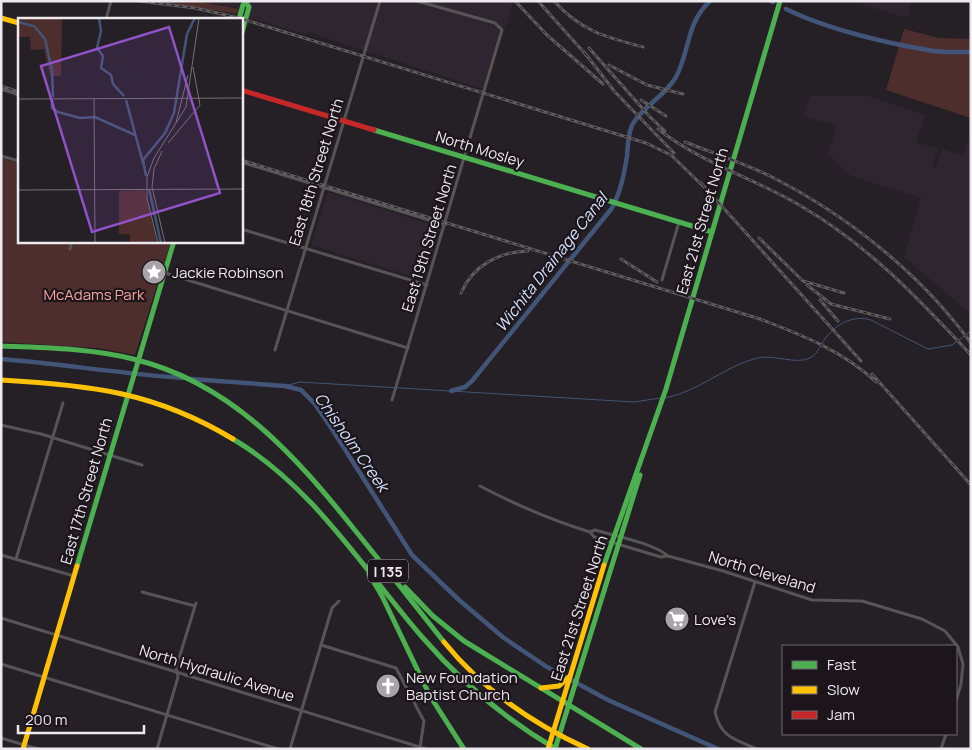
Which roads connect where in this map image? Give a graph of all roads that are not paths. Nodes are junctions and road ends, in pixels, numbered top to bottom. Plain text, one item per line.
1 (111, 1) edge
2 (380, 1) edge
3 (417, 1) edge
4 (780, 1) edge
5 (246, 2) edge
6 (1, 18) edge
7 (106, 18) edge
8 (239, 18) edge
9 (18, 23) edge
10 (242, 33) edge
11 (1, 89) edge
12 (242, 90) edge
13 (18, 95) edge
14 (344, 120) junction
15 (1, 156) edge
16 (465, 157) junction
17 (18, 161) edge
18 (242, 162) edge
19 (323, 188) junction
20 (679, 222) junction
21 (445, 225) junction
22 (242, 229) edge
23 (712, 232) junction
24 (72, 242) edge
25 (174, 242) edge
26 (305, 248) junction
27 (70, 249) dead end
28 (164, 273) junction
29 (662, 280) dead end
30 (426, 285) junction
31 (286, 310) junction
32 (1, 346) edge
33 (408, 348) junction
34 (275, 350) dead end
35 (1, 380) edge
36 (392, 400) dead end
37 (63, 404) dead end
38 (1, 425) edge
39 (53, 438) junction
40 (647, 448) junction
41 (110, 455) junction
42 (142, 465) dead end
43 (480, 486) dead end
44 (590, 532) junction
45 (614, 536) junction
46 (621, 538) junction
47 (612, 542) junction
48 (618, 544) junction
49 (350, 546) junction
50 (374, 553) junction
51 (1, 555) edge
52 (668, 556) junction
53 (16, 559) junction
54 (74, 576) junction
55 (755, 582) junction
56 (142, 592) dead end
57 (339, 601) dead end
58 (1, 618) edge
59 (56, 635) junction
60 (321, 645) junction
61 (956, 645) edge
62 (957, 646) edge
63 (1, 664) edge
64 (177, 672) junction
65 (570, 676) junction
66 (44, 677) junction
67 (540, 688) junction
68 (957, 698) edge
69 (562, 702) junction
70 (569, 706) junction
71 (301, 710) junction
72 (167, 715) junction
73 (946, 735) edge
74 (1, 738) edge
75 (24, 747) edge
76 (420, 748) edge
77 (38, 749) edge
78 (157, 749) edge
79 (278, 749) edge
80 (290, 749) edge
81 (426, 749) edge
82 (464, 749) edge
83 (548, 749) edge
84 (555, 749) edge
85 (588, 749) edge
86 (640, 749) edge
87 (757, 749) edge
88 (941, 749) edge

1 - 7 street
2 - 14 street, East 18th Street North
3 - 16 street, East 19th Street North
4 - 23 main road, East 21st Street North
5 - 8 main road
5 - 10 main road
6 - 9 main road
11 - 13 street
12 - 14 main road, North Mosley
14 - 16 main road, North Mosley
14 - 19 street, East 18th Street North
15 - 17 street
16 - 20 main road, North Mosley
16 - 21 street, East 19th Street North
18 - 19 street
19 - 21 street
19 - 26 street, East 18th Street North
20 - 23 main road, North Mosley
20 - 29 street
21 - 30 street, East 19th Street North
22 - 26 street
23 - 40 main road, East 21st Street North
24 - 27 street
25 - 28 main road, East 17th Street North
26 - 30 street
26 - 31 street, East 18th Street North
28 - 31 street
28 - 41 main road, East 17th Street North
30 - 33 street, East 19th Street North
31 - 33 street
31 - 34 street, East 18th Street North
32 - 50 main road, I 135
33 - 36 street, East 19th Street North
35 - 49 main road, I 135
37 - 39 street
38 - 39 street
39 - 41 street
39 - 53 street
40 - 45 main road, East 21st Street North
40 - 46 main road, East 21st Street North
41 - 42 street
41 - 54 main road, East 17th Street North
43 - 44 street, North Cleveland
44 - 45 street, North Cleveland
44 - 47 street, North Cleveland
45 - 46 street, North Cleveland
45 - 47 main road, East 21st Street North
46 - 48 main road, East 21st Street North
46 - 52 street, North Cleveland
47 - 48 street, North Cleveland
47 - 65 main road, East 21st Street North
48 - 52 street, North Cleveland
48 - 70 main road, East 21st Street North
49 - 82 main road
49 - 84 main road, I 135
50 - 67 main road
50 - 85 main road, I 135
51 - 53 street
52 - 55 street, North Cleveland
53 - 54 street
54 - 59 main road, East 17th Street North
55 - 61 street, North Cleveland
55 - 87 street
56 - 64 street
57 - 60 street
58 - 59 street, North Hydraulic Avenue
59 - 64 street, North Hydraulic Avenue
59 - 66 main road, East 17th Street North
60 - 71 street
60 - 76 street
62 - 68 street, North Cleveland
63 - 66 street
64 - 71 street, North Hydraulic Avenue
64 - 72 street
65 - 67 main road
65 - 69 main road, East 21st Street North
66 - 72 street
66 - 75 main road, East 17th Street North
67 - 69 main road
69 - 70 main road
69 - 83 main road, East 21st Street North
70 - 84 main road, East 21st Street North
70 - 86 main road
71 - 76 street, North Hydraulic Avenue
71 - 80 street
72 - 78 street
72 - 79 street
73 - 88 street
74 - 75 street
75 - 77 street
76 - 81 street, North Hydraulic Avenue

